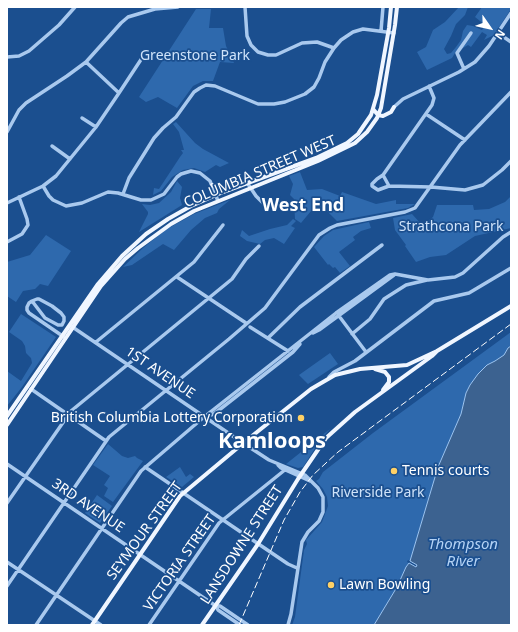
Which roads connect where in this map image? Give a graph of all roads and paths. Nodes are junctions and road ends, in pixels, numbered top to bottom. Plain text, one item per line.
1 (75, 7) edge
2 (178, 7) edge
3 (245, 7) edge
4 (383, 7) edge
5 (391, 7) edge
6 (397, 7) edge
7 (154, 8) edge
8 (511, 13) edge
9 (381, 31) junction
10 (388, 33) junction
11 (471, 33) dead end
12 (394, 34) junction
13 (498, 34) junction
14 (511, 42) edge
15 (334, 48) junction
16 (7, 57) edge
17 (142, 58) dead end
18 (86, 62) junction
19 (464, 69) junction
20 (428, 86) junction
21 (119, 92) junction
22 (511, 92) edge
23 (381, 105) junction
24 (394, 107) junction
25 (373, 109) junction
26 (426, 114) junction
27 (378, 115) junction
28 (82, 118) dead end
29 (9, 124) edge
30 (96, 127) junction
31 (7, 132) edge
32 (465, 140) junction
33 (52, 146) dead end
34 (70, 159) junction
35 (511, 161) edge
36 (383, 175) junction
37 (212, 185) junction
38 (43, 186) junction
39 (250, 186) junction
40 (389, 186) junction
41 (430, 187) junction
42 (223, 192) junction
43 (123, 194) junction
44 (216, 195) junction
45 (20, 197) junction
46 (218, 201) junction
47 (7, 203) edge
48 (268, 208) dead end
49 (223, 225) dead end
50 (511, 232) edge
51 (7, 242) edge
52 (382, 245) dead end
53 (259, 246) dead end
54 (511, 268) edge
55 (395, 274) junction
56 (177, 276) junction
57 (428, 280) junction
58 (208, 298) junction
59 (32, 301) junction
60 (511, 306) edge
61 (339, 316) junction
62 (246, 323) junction
63 (72, 326) junction
64 (250, 326) dead end
65 (310, 334) junction
66 (352, 334) junction
67 (64, 337) junction
68 (268, 338) junction
69 (302, 341) junction
70 (96, 342) junction
71 (288, 351) junction
72 (437, 351) junction
73 (366, 352) junction
74 (128, 364) junction
75 (366, 368) junction
76 (326, 379) junction
77 (31, 389) junction
78 (166, 390) junction
79 (372, 400) junction
80 (68, 415) junction
81 (7, 416) edge
82 (204, 416) junction
83 (7, 425) edge
84 (106, 441) junction
85 (243, 443) junction
86 (7, 464) edge
87 (277, 464) junction
88 (145, 467) junction
89 (285, 470) junction
90 (296, 471) junction
91 (301, 475) junction
92 (25, 476) junction
93 (183, 493) junction
94 (7, 503) edge
95 (64, 503) junction
96 (222, 520) junction
97 (102, 529) junction
98 (258, 544) junction
99 (140, 555) junction
100 (7, 562) edge
101 (297, 568) junction
102 (18, 569) junction
103 (179, 581) junction
104 (7, 586) edge
105 (56, 595) junction
106 (216, 606) junction
107 (94, 623) edge
108 (36, 625) edge
109 (101, 625) edge
110 (150, 625) edge
111 (202, 625) edge
112 (240, 625) edge
113 (248, 625) edge
114 (287, 625) edge

1 - 16 street
2 - 7 street
3 - 15 street
4 - 9 street
5 - 10 main road, COLUMBIA STREET WEST
6 - 12 main road, COLUMBIA STREET WEST
7 - 18 street
8 - 13 street
9 - 10 street
9 - 15 street
10 - 12 street
10 - 25 main road, COLUMBIA STREET WEST
11 - 19 street
12 - 23 main road, COLUMBIA STREET WEST
13 - 14 street
13 - 19 street
15 - 43 street
17 - 21 street
18 - 21 street
18 - 29 street
19 - 20 street
20 - 24 street
20 - 26 street
21 - 30 street
22 - 32 street
23 - 24 main road
23 - 27 main road, COLUMBIA STREET WEST
24 - 27 main road
25 - 27 main road
25 - 39 main road, COLUMBIA STREET WEST
26 - 32 street
26 - 36 street
27 - 39 main road, COLUMBIA STREET WEST
28 - 30 street
29 - 31 street
30 - 34 street
32 - 41 street
33 - 34 street
34 - 38 street
35 - 41 street
36 - 40 street
36 - 40 street
37 - 42 main road
37 - 43 street
37 - 44 street
38 - 43 street
38 - 45 street
39 - 42 main road, COLUMBIA STREET WEST
39 - 46 main road, COLUMBIA STREET WEST
39 - 48 street
40 - 41 street
41 - 62 street
42 - 44 main road, COLUMBIA STREET WEST
44 - 46 street
44 - 63 main road, COLUMBIA STREET WEST
45 - 47 street
45 - 51 street
46 - 63 main road, COLUMBIA STREET WEST
49 - 56 street
50 - 57 street
52 - 68 street
53 - 58 street
54 - 73 street
55 - 57 street
55 - 61 street
55 - 65 street
56 - 58 street
56 - 70 street
57 - 66 street
58 - 62 street
58 - 74 street
59 - 59 street
59 - 67 street
60 - 72 main road
61 - 65 street
61 - 66 street
62 - 78 street
63 - 67 main road
63 - 70 street, 1ST AVENUE
64 - 68 street
65 - 69 street
66 - 73 street
67 - 77 main road
67 - 81 main road
68 - 71 street
69 - 71 street
69 - 82 street
70 - 74 street, 1ST AVENUE
71 - 82 street
72 - 75 main road
72 - 79 main road
73 - 76 street
74 - 78 street, 1ST AVENUE
74 - 80 street
75 - 76 main road, SEYMOUR STREET
75 - 79 main road
76 - 85 main road, SEYMOUR STREET
77 - 80 street
77 - 83 main road
78 - 82 street, 1ST AVENUE
78 - 84 street
79 - 91 main road, LANSDOWNE STREET
80 - 84 street
80 - 92 street
82 - 85 street, 1ST AVENUE
82 - 88 street
84 - 95 street
85 - 87 street, 1ST AVENUE
85 - 93 main road, SEYMOUR STREET
86 - 92 street, 3RD AVENUE
87 - 89 street, 1ST AVENUE
87 - 90 street, 1ST AVENUE
88 - 93 street
88 - 97 street
89 - 90 street
89 - 91 street, 1ST AVENUE
89 - 96 street, VICTORIA STREET
90 - 91 street, 1ST AVENUE
91 - 98 main road, LANSDOWNE STREET
91 - 101 street
92 - 94 street
92 - 95 street, 3RD AVENUE
93 - 96 street
93 - 99 main road, SEYMOUR STREET
95 - 97 street, 3RD AVENUE
95 - 102 street
96 - 98 street
96 - 103 street, VICTORIA STREET
97 - 99 street, 3RD AVENUE
97 - 105 street
98 - 101 street
98 - 106 main road, LANSDOWNE STREET
99 - 103 street, 3RD AVENUE
99 - 107 main road, SEYMOUR STREET
100 - 102 street
101 - 114 street
102 - 104 street
102 - 105 street
103 - 106 street, 3RD AVENUE
103 - 110 street, VICTORIA STREET
105 - 107 street
105 - 108 street
106 - 111 main road, LANSDOWNE STREET
106 - 112 street, 3RD AVENUE
106 - 113 street, 3RD AVENUE
107 - 109 street

